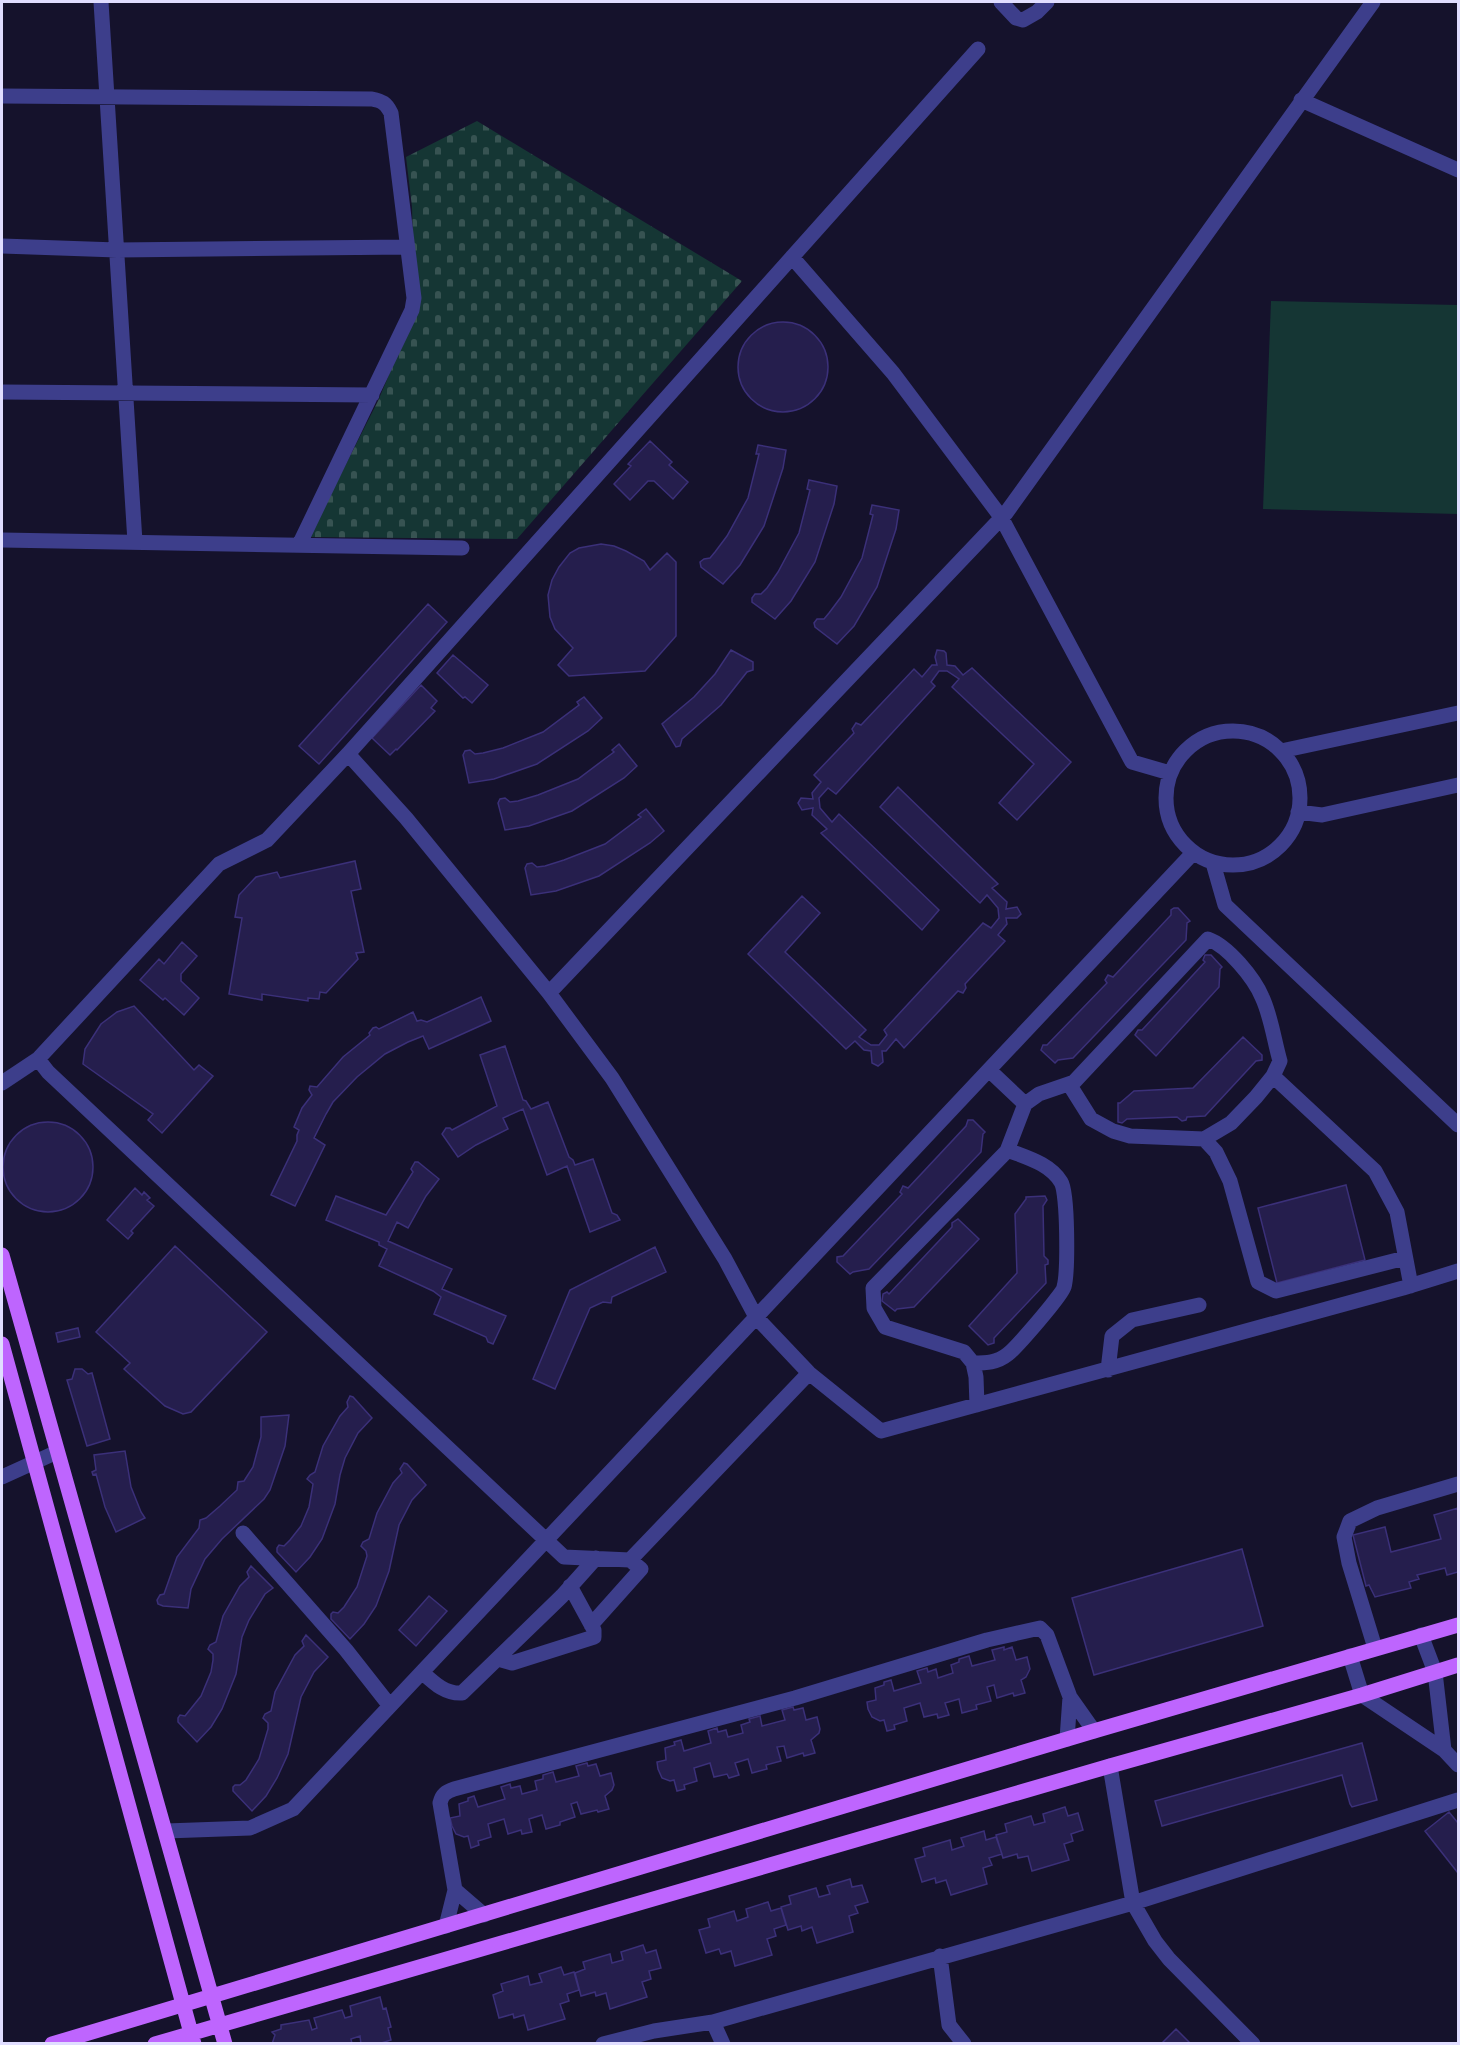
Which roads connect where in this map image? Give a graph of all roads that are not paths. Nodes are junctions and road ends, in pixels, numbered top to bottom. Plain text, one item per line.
1 (101, 2) edge
2 (1001, 2) edge
3 (1047, 2) edge
4 (1373, 2) edge
5 (978, 49) dead end
6 (2, 96) edge
7 (107, 96) junction
8 (1301, 100) junction
9 (1458, 170) edge
10 (2, 246) edge
11 (407, 247) junction
12 (117, 250) junction
13 (792, 257) junction
14 (2, 392) edge
15 (126, 393) junction
16 (372, 395) junction
17 (1001, 517) junction
18 (2, 540) edge
19 (135, 542) junction
20 (299, 545) junction
21 (462, 548) dead end
22 (1458, 713) edge
23 (1281, 751) junction
24 (348, 754) junction
25 (1170, 773) junction
26 (1458, 785) edge
27 (1298, 812) junction
28 (1193, 853) junction
29 (1213, 862) junction
30 (549, 993) junction
31 (38, 1059) junction
32 (989, 1070) junction
33 (1273, 1076) junction
34 (2, 1083) edge
35 (1069, 1084) junction
36 (1025, 1104) junction
37 (1458, 1125) edge
38 (1204, 1139) junction
39 (1007, 1151) junction
40 (2, 1255) edge
41 (1405, 1258) junction
42 (1458, 1271) edge
43 (1411, 1286) junction
44 (1200, 1305) dead end
45 (756, 1317) junction
46 (2, 1344) edge
47 (973, 1363) junction
48 (1108, 1370) junction
49 (809, 1373) junction
50 (977, 1405) junction
51 (57, 1452) junction
52 (33, 1461) junction
53 (2, 1477) edge
54 (1458, 1484) edge
55 (243, 1533) dead end
56 (547, 1539) junction
57 (596, 1558) junction
58 (630, 1560) junction
59 (570, 1586) junction
60 (591, 1625) junction
61 (1458, 1625) edge
62 (1421, 1635) junction
63 (1376, 1648) junction
64 (1350, 1656) junction
65 (498, 1659) junction
66 (1458, 1665) edge
67 (422, 1672) junction
68 (1435, 1672) junction
69 (1362, 1695) junction
70 (1071, 1697) junction
71 (390, 1706) junction
72 (1094, 1731) junction
73 (1067, 1739) junction
74 (1444, 1750) junction
75 (1458, 1765) edge
76 (1110, 1766) junction
77 (1458, 1800) edge
78 (166, 1831) junction
79 (455, 1890) junction
80 (1133, 1903) junction
81 (484, 1915) junction
82 (446, 1926) junction
83 (940, 1956) junction
84 (212, 1996) junction
85 (184, 2005) junction
86 (713, 2022) junction
87 (219, 2025) junction
88 (193, 2038) edge
89 (52, 2043) edge
90 (155, 2043) edge
91 (225, 2043) edge
92 (603, 2043) edge
93 (723, 2043) edge
94 (964, 2043) edge
95 (1253, 2043) edge

1 - 7 street
2 - 3 street
4 - 8 street
5 - 13 street
6 - 7 street
7 - 11 street
7 - 12 street
8 - 9 street
8 - 17 street
10 - 12 street
11 - 12 street
11 - 16 street
12 - 15 street
13 - 17 street
13 - 24 street
14 - 15 street
15 - 16 street
15 - 19 street
16 - 20 street
17 - 25 street
17 - 30 street
18 - 19 street
19 - 20 street
20 - 21 street
22 - 23 street
23 - 25 street
23 - 27 street
24 - 30 street
24 - 31 street
25 - 28 street
26 - 27 street
27 - 29 street
28 - 29 street
28 - 32 street
29 - 37 street
30 - 45 street
31 - 34 street
31 - 56 street
32 - 36 street
32 - 45 street
33 - 35 street
33 - 38 street
33 - 41 street
35 - 36 street
35 - 38 street
36 - 39 street
38 - 41 street
39 - 47 street
39 - 47 street
40 - 51 main road
41 - 43 street
42 - 43 street
43 - 48 street
44 - 48 street
45 - 49 street
45 - 56 street
46 - 52 main road
47 - 50 street
48 - 50 street
49 - 50 street
49 - 58 street
51 - 52 street
51 - 78 main road
52 - 53 street
52 - 85 main road
54 - 63 street
55 - 71 street
56 - 57 street
56 - 67 street
57 - 58 street
57 - 59 street
58 - 60 street
59 - 60 street
59 - 65 street
60 - 65 street
61 - 62 main road
62 - 63 main road
62 - 68 street
63 - 64 main road
64 - 69 street
64 - 72 main road
65 - 67 street
66 - 68 main road
67 - 71 street
68 - 69 main road
68 - 74 street
69 - 74 street
69 - 76 main road
70 - 72 street
70 - 73 street
70 - 79 street
71 - 78 street
72 - 73 main road
73 - 81 main road
74 - 75 street
76 - 80 street
76 - 87 main road
77 - 80 street
78 - 84 main road
79 - 81 street
79 - 82 street
80 - 83 street
80 - 95 street
81 - 82 main road
82 - 84 main road
83 - 86 street
83 - 94 street
84 - 85 main road
84 - 87 main road
85 - 88 main road
85 - 89 main road
86 - 92 street
86 - 93 street
87 - 88 main road
87 - 91 main road
88 - 90 main road

